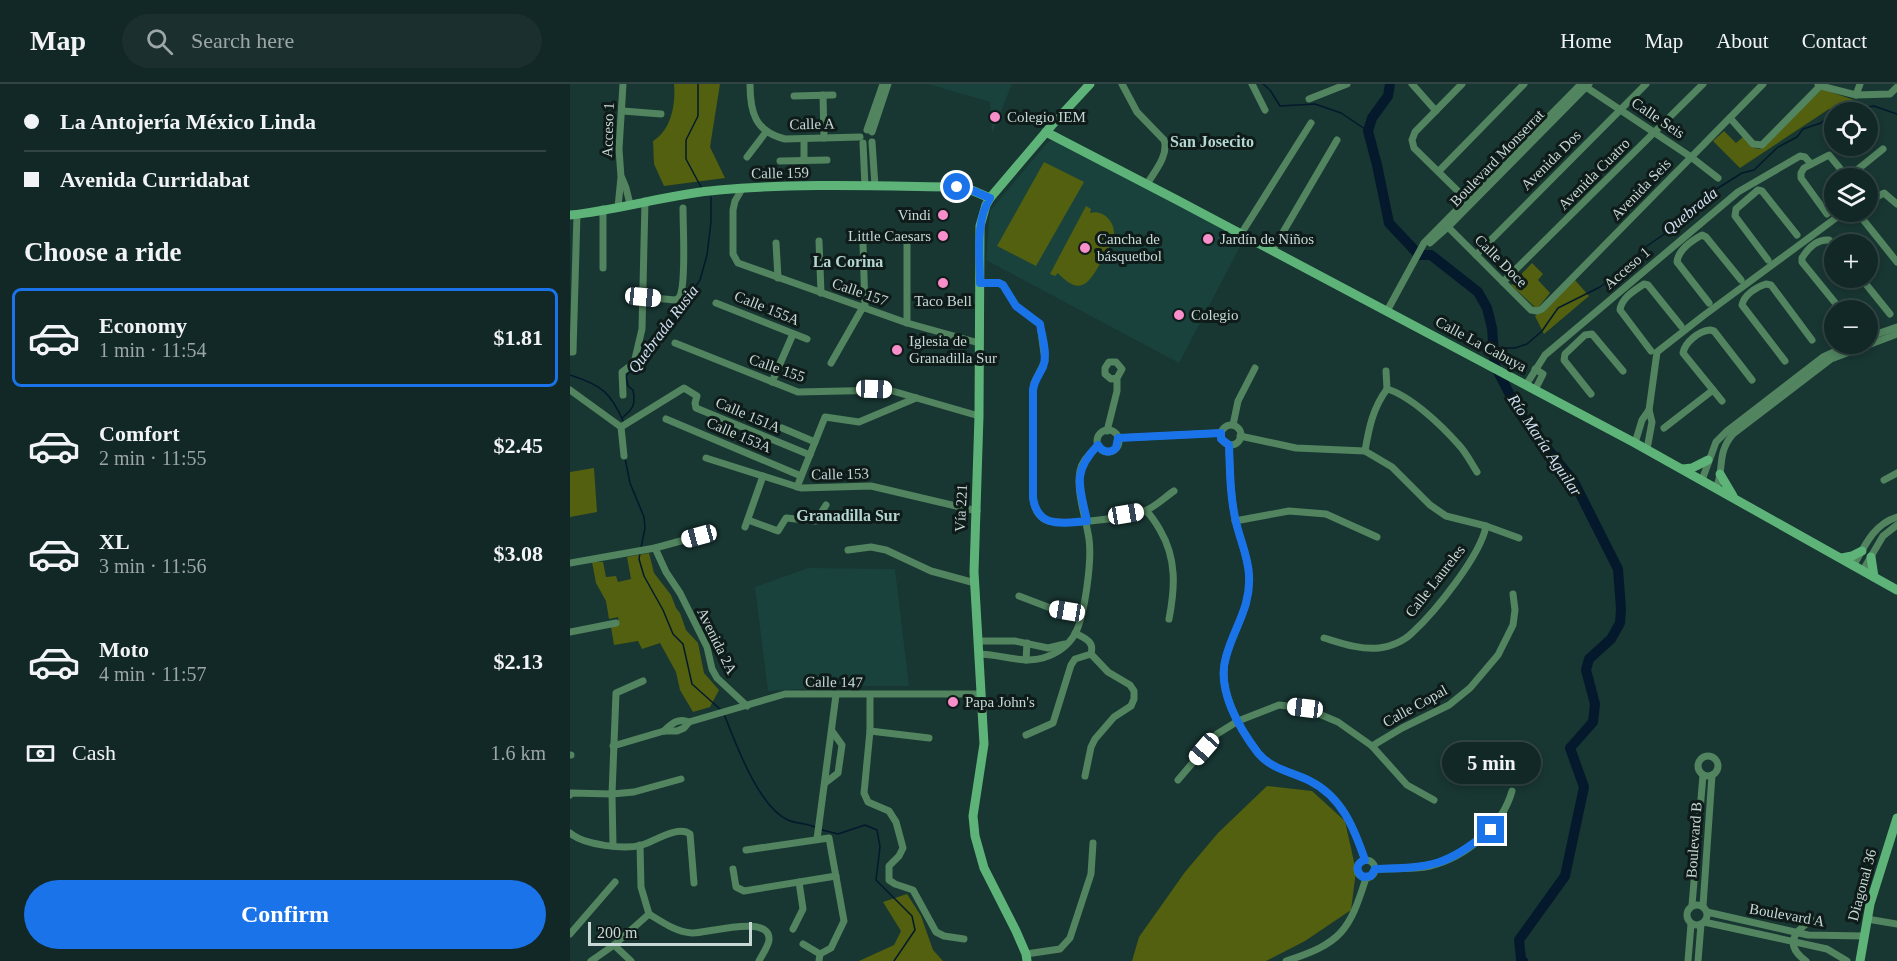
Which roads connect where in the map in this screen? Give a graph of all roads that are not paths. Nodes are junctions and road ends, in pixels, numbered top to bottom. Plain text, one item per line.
1 (623, 84) edge
2 (750, 84) edge
3 (883, 84) edge
4 (888, 84) edge
5 (1090, 84) edge
6 (1122, 84) edge
7 (1252, 84) edge
8 (1412, 84) edge
9 (1462, 84) edge
10 (1524, 84) edge
11 (1646, 84) edge
12 (1703, 84) edge
13 (1763, 84) edge
14 (1860, 84) edge
15 (1584, 85) edge
16 (1820, 85) edge
17 (1349, 86) edge
18 (1896, 89) edge
19 (832, 94) dead end
20 (823, 95) junction
21 (1856, 95) junction
22 (794, 96) dead end
23 (1309, 99) dead end
24 (1265, 110) dead end
25 (1620, 110) junction
26 (623, 111) junction
27 (1436, 111) junction
28 (661, 114) dead end
29 (1730, 118) junction
30 (1311, 123) dead end
31 (869, 131) junction
32 (766, 132) junction
33 (1046, 132) junction
34 (1655, 133) junction
35 (825, 138) junction
36 (804, 139) junction
37 (862, 140) junction
38 (1337, 140) dead end
39 (872, 142) junction
40 (1883, 149) dead end
41 (747, 157) dead end
42 (1691, 157) junction
43 (804, 160) junction
44 (827, 160) dead end
45 (780, 161) dead end
46 (1811, 164) junction
47 (1839, 168) edge
48 (1859, 168) edge
49 (1439, 171) junction
50 (621, 177) junction
51 (1718, 178) dead end
52 (1147, 184) junction
53 (870, 186) junction
54 (742, 189) junction
55 (1738, 192) junction
56 (1878, 194) edge
57 (990, 198) junction
58 (1745, 200) junction
59 (645, 201) junction
60 (1469, 202) junction
61 (630, 204) junction
62 (1897, 204) edge
63 (618, 207) junction
64 (683, 208) dead end
65 (603, 209) junction
66 (1824, 209) edge
67 (574, 214) edge
68 (1830, 222) edge
69 (1865, 222) edge
70 (1448, 227) junction
71 (1241, 234) junction
72 (1797, 235) dead end
73 (1806, 239) junction
74 (1824, 239) edge
75 (907, 240) dead end
76 (819, 241) dead end
77 (1684, 242) junction
78 (776, 243) dead end
79 (863, 244) dead end
80 (1811, 247) junction
81 (1423, 248) junction
82 (1272, 251) junction
83 (1476, 255) junction
84 (1768, 260) dead end
85 (1897, 262) edge
86 (603, 268) dead end
87 (778, 278) junction
88 (1503, 282) junction
89 (1744, 282) junction
90 (980, 283) junction
91 (1869, 288) edge
92 (1630, 289) junction
93 (1753, 291) junction
94 (821, 293) junction
95 (643, 297) junction
96 (1833, 300) edge
97 (716, 303) dead end
98 (1709, 303) dead end
99 (864, 307) junction
100 (1387, 311) junction
101 (1537, 311) joint
102 (1890, 314) dead end
103 (907, 323) junction
104 (1897, 327) edge
105 (1683, 328) junction
106 (1570, 333) junction
107 (793, 334) junction
108 (1897, 334) edge
109 (807, 339) dead end
110 (1693, 339) junction
111 (1812, 340) dead end
112 (1880, 341) junction
113 (1577, 342) junction
114 (675, 343) dead end
115 (980, 343) junction
116 (1651, 351) dead end
117 (572, 352) edge
118 (1829, 354) edge
119 (1785, 361) dead end
120 (831, 363) dead end
121 (1255, 368) dead end
122 (1386, 370) dead end
123 (1623, 371) dead end
124 (1117, 378) dead end
125 (1752, 380) dead end
126 (772, 382) junction
127 (1531, 387) junction
128 (1387, 388) junction
129 (570, 390) edge
130 (1713, 390) junction
131 (1591, 394) dead end
132 (622, 395) dead end
133 (916, 398) junction
134 (1722, 401) dead end
135 (1649, 410) junction
136 (1758, 411) junction
137 (979, 416) junction
138 (666, 419) dead end
139 (1765, 420) dead end
140 (1233, 425) junction
141 (621, 427) junction
142 (782, 428) dead end
143 (1664, 428) dead end
144 (1107, 431) junction
145 (1221, 433) junction
146 (1240, 436) junction
147 (1118, 438) junction
148 (815, 442) junction
149 (1635, 443) junction
150 (1098, 445) junction
151 (1229, 445) junction
152 (1647, 449) junction
153 (1365, 451) junction
154 (810, 455) junction
155 (624, 456) dead end
156 (706, 458) dead end
157 (1708, 460) junction
158 (1683, 470) junction
159 (1477, 472) dead end
160 (1897, 473) edge
161 (1720, 474) junction
162 (764, 476) junction
163 (801, 476) junction
164 (1702, 480) junction
165 (1884, 480) dead end
166 (797, 487) junction
167 (1716, 488) junction
168 (1174, 490) dead end
169 (1734, 498) junction
170 (826, 505) dead end
171 (976, 511) junction
172 (1146, 511) junction
173 (1897, 517) edge
174 (1087, 521) junction
175 (1236, 521) junction
176 (1897, 525) edge
177 (1485, 526) junction
178 (699, 536) dead end
179 (1377, 537) dead end
180 (1519, 538) dead end
181 (655, 548) junction
182 (848, 550) dead end
183 (1862, 551) junction
184 (1871, 557) junction
185 (1842, 558) junction
186 (570, 563) edge
187 (1854, 565) junction
188 (1863, 570) junction
189 (1874, 577) junction
190 (975, 583) junction
191 (1897, 590) edge
192 (1513, 594) dead end
193 (1019, 596) dead end
194 (1081, 613) junction
195 (1169, 619) dead end
196 (616, 623) dead end
197 (570, 632) edge
198 (1075, 633) junction
199 (1324, 638) dead end
200 (978, 641) junction
201 (1027, 643) junction
202 (1067, 644) junction
203 (979, 654) junction
204 (1091, 654) junction
205 (1026, 660) junction
206 (643, 681) dead end
207 (981, 694) junction
208 (836, 695) junction
209 (870, 696) junction
210 (747, 706) junction
211 (1238, 721) junction
212 (832, 730) junction
213 (870, 731) junction
214 (1026, 735) dead end
215 (929, 738) dead end
216 (613, 746) junction
217 (1372, 746) junction
218 (1703, 775) junction
219 (1085, 776) dead end
220 (1712, 776) junction
221 (681, 779) dead end
222 (1178, 780) dead end
223 (825, 783) junction
224 (1512, 791) dead end
225 (612, 794) junction
226 (570, 795) edge
227 (1434, 800) dead end
228 (1897, 818) edge
229 (570, 833) edge
230 (817, 839) junction
231 (1093, 843) dead end
232 (613, 846) junction
233 (640, 846) junction
234 (746, 850) dead end
235 (1365, 860) junction
236 (733, 869) dead end
237 (1375, 869) junction
238 (836, 876) junction
239 (1366, 878) junction
240 (615, 882) dead end
241 (799, 882) junction
242 (694, 883) dead end
243 (1692, 905) junction
244 (1705, 909) junction
245 (649, 914) junction
246 (1812, 920) dead end
247 (1867, 920) junction
248 (1703, 923) junction
249 (1692, 924) junction
250 (1897, 924) edge
251 (793, 929) dead end
252 (1782, 929) junction
253 (1796, 932) junction
254 (570, 934) edge
255 (1864, 936) junction
256 (1779, 938) junction
257 (964, 939) dead end
258 (1793, 941) junction
259 (803, 944) dead end
260 (614, 945) junction
261 (820, 958) edge
262 (1027, 958) edge
263 (598, 959) edge
264 (591, 961) edge
265 (631, 961) edge
266 (759, 961) edge
267 (1286, 961) edge
268 (1688, 961) edge
269 (1698, 961) edge
270 (1806, 961) edge
271 (1847, 961) edge
272 (1860, 961) edge

1 - 26 street, Acceso 1
2 - 32 street
3 - 31 street
4 - 31 street
5 - 33 street, Vía 221
6 - 52 street
7 - 24 street
8 - 27 street
9 - 27 street
10 - 49 street
11 - 25 street, Avenida Dos
12 - 34 street, Avenida Cuatro
13 - 29 street, Avenida Seis
14 - 21 street
15 - 25 street, Calle Seis
15 - 60 street, Boulevard Monserrat
16 - 21 street
16 - 29 street
17 - 23 street
18 - 21 street
19 - 20 street
20 - 22 street
20 - 35 street
25 - 34 street, Calle Seis
25 - 83 street, Avenida Dos
26 - 28 street
26 - 50 street, Acceso 1
27 - 49 street
29 - 42 street, Avenida Seis
30 - 71 street
31 - 37 street
31 - 39 street
32 - 36 street, Calle A
32 - 41 street
33 - 52 street, Calle La Cabuya
33 - 57 street, Vía 221
34 - 42 street, Calle Seis
34 - 88 street, Avenida Cuatro
35 - 36 street, Calle A
35 - 37 street, Calle A
36 - 43 street
37 - 39 street, Calle A
37 - 53 street
38 - 82 street
39 - 53 street
40 - 48 street
42 - 51 street, Calle Seis
42 - 101 street, Avenida Seis
43 - 44 street
43 - 45 street
46 - 47 street
46 - 55 street, Acceso 1
46 - 66 street
49 - 60 street
50 - 61 street, Acceso 1
50 - 63 street, Acceso 1
52 - 71 street, Calle La Cabuya
53 - 54 street, Calle 159
53 - 57 street, Calle 159
54 - 59 street, Calle 159
54 - 87 street, Calle 157
55 - 58 street
55 - 77 street, Acceso 1
56 - 62 street
57 - 90 street, Vía 221
58 - 72 street
58 - 84 street
59 - 61 street, Calle 159
59 - 95 street
60 - 70 street, Boulevard Monserrat
60 - 81 street, Boulevard Monserrat
61 - 63 street, Calle 159
63 - 65 street, Calle 159
64 - 95 street
65 - 67 street, Calle 159
65 - 86 street
67 - 117 street
68 - 73 street
69 - 85 street
70 - 81 street, Boulevard Monserrat
70 - 83 street, Calle Doce
71 - 82 street, Calle La Cabuya
73 - 80 street
73 - 89 street
74 - 80 street
75 - 103 street
76 - 94 street
77 - 89 street
77 - 92 street, Acceso 1
77 - 98 street
78 - 87 street
79 - 99 street
80 - 96 street
81 - 100 street, Boulevard Monserrat
82 - 100 street, Calle La Cabuya
83 - 88 street, Calle Doce
87 - 94 street, Calle 157
88 - 101 street, Calle Doce
89 - 93 street
89 - 105 street
90 - 115 street, Vía 221
90 - 174 street
91 - 102 street
92 - 105 street
92 - 106 street, Acceso 1
92 - 116 street
93 - 111 street
93 - 119 street
94 - 99 street, Calle 157
95 - 132 street
97 - 107 street, Calle 155A
99 - 103 street, Calle 157
99 - 120 street
100 - 127 street, Calle La Cabuya
103 - 115 street, Calle 157
104 - 112 street
105 - 110 street
105 - 135 street
106 - 113 street
106 - 127 street, Acceso 1
107 - 109 street, Calle 155A
107 - 126 street
108 - 112 street
110 - 125 street
110 - 130 street
112 - 136 street
113 - 123 street
113 - 131 street
114 - 126 street, Calle 155
115 - 137 street, Vía 221
118 - 136 street
121 - 140 street
122 - 128 street
124 - 144 street
126 - 133 street, Calle 155
127 - 149 street, Calle La Cabuya
128 - 153 street
128 - 159 street
129 - 141 street
130 - 134 street
130 - 143 street
133 - 137 street, Calle 155
133 - 148 street
135 - 149 street
135 - 152 street
136 - 139 street
136 - 157 street
136 - 161 street
137 - 171 street, Vía 221
138 - 163 street, Calle 153A
140 - 145 street
140 - 146 street
141 - 154 street, Calle 151A
141 - 155 street
142 - 148 street
144 - 147 street
144 - 150 street
145 - 147 street
145 - 151 street
146 - 151 street
146 - 153 street
147 - 150 street
148 - 154 street
149 - 152 street, Calle La Cabuya
150 - 174 street
151 - 175 street
152 - 158 street, Calle La Cabuya
153 - 177 street
154 - 163 street
156 - 162 street, Calle 153
157 - 158 street
157 - 164 street
158 - 164 street, Calle La Cabuya
160 - 165 street
161 - 167 street
161 - 169 street
162 - 166 street, Calle 153
162 - 170 street
163 - 166 street
164 - 167 street, Calle La Cabuya
166 - 171 street, Calle 153
167 - 169 street, Calle La Cabuya
168 - 172 street
169 - 185 street, Calle La Cabuya
171 - 190 street, Vía 221
172 - 174 street
172 - 195 street
173 - 183 street
174 - 194 street
175 - 179 street
175 - 211 street
176 - 184 street
177 - 180 street
177 - 199 street, Calle Laureles
178 - 181 street
181 - 186 street
181 - 210 street, Avenida 2A
182 - 190 street
183 - 185 street
183 - 187 street
184 - 188 street
184 - 189 street
185 - 187 street, Calle La Cabuya
187 - 188 street, Calle La Cabuya
188 - 189 street, Calle La Cabuya
189 - 191 street, Calle La Cabuya
190 - 200 street, Vía 221
192 - 217 street, Calle Copal
193 - 194 street
194 - 198 street
196 - 197 street
198 - 202 street
198 - 204 street
200 - 201 street
200 - 203 street, Vía 221
201 - 202 street
201 - 205 street
202 - 205 street
203 - 205 street
203 - 207 street, Vía 221
204 - 214 street
204 - 219 street
206 - 216 street
207 - 209 street, Calle 147
207 - 262 street, Vía 221
208 - 209 street, Calle 147
208 - 210 street, Calle 147
208 - 212 street
209 - 213 street
210 - 216 street, Calle 147
211 - 217 street
211 - 222 street
211 - 235 street
212 - 223 street
212 - 223 street
213 - 215 street
213 - 257 street
216 - 225 street
217 - 227 street
218 - 220 street
218 - 220 street, Boulevard B
218 - 243 street, Boulevard B
220 - 244 street, Boulevard B
221 - 225 street
223 - 230 street
224 - 237 street
225 - 226 street
225 - 232 street
228 - 247 street, Diagonal 36
229 - 232 street
230 - 234 street
230 - 238 street
231 - 262 street
232 - 233 street
233 - 242 street
233 - 245 street
235 - 237 street
235 - 239 street
236 - 241 street
237 - 239 street
238 - 241 street
238 - 261 street
239 - 267 street
240 - 254 street
241 - 251 street
243 - 244 street
243 - 249 street
244 - 248 street
244 - 252 street, Boulevard A
245 - 260 street
245 - 266 street
246 - 253 street
247 - 250 street
247 - 255 street, Diagonal 36
248 - 249 street
248 - 256 street, Boulevard A
248 - 269 street
249 - 268 street
252 - 253 street, Boulevard A
252 - 256 street
253 - 255 street, Boulevard A
253 - 258 street
255 - 272 street, Diagonal 36
256 - 258 street, Boulevard A
258 - 270 street
258 - 271 street, Boulevard A
259 - 261 street
260 - 263 street
260 - 265 street
263 - 264 street

